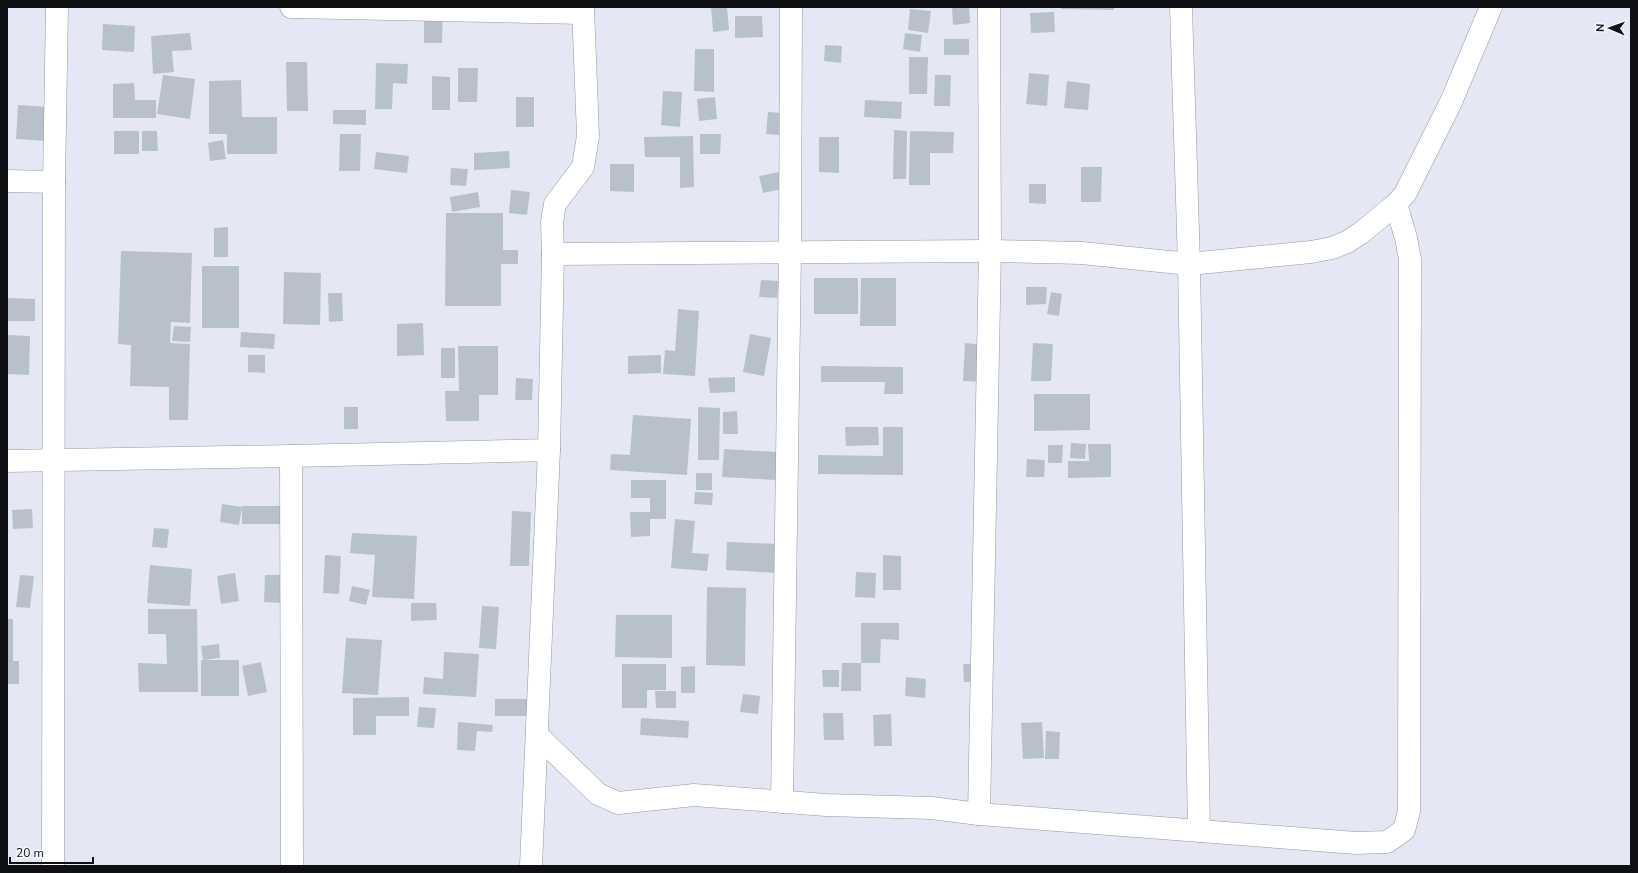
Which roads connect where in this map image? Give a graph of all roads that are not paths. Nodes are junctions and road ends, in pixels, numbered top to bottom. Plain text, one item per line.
1 (57, 7) edge
2 (291, 7) edge
3 (791, 7) edge
4 (989, 7) edge
5 (1181, 7) edge
6 (1491, 7) edge
7 (583, 10) edge
8 (7, 182) edge
9 (54, 182) junction
10 (1396, 204) junction
11 (990, 251) junction
12 (790, 253) junction
13 (554, 254) junction
14 (1189, 264) junction
15 (549, 450) junction
16 (292, 456) junction
17 (55, 460) junction
18 (7, 462) edge
19 (537, 735) junction
20 (782, 802) junction
21 (979, 814) junction
22 (1199, 831) junction
23 (53, 866) edge
24 (292, 866) edge
25 (532, 866) edge

1 - 9 street
2 - 7 street
3 - 12 street
4 - 11 street
5 - 14 street
6 - 10 street
7 - 13 street
8 - 9 street
9 - 17 street
10 - 14 street
10 - 22 street
11 - 12 street
11 - 14 street
11 - 21 street
12 - 13 street
12 - 20 street
13 - 15 street
14 - 22 street
15 - 16 street
15 - 19 street
16 - 17 street
16 - 24 street
17 - 18 street
17 - 23 street
19 - 20 street
19 - 25 street
20 - 21 street
21 - 22 street

